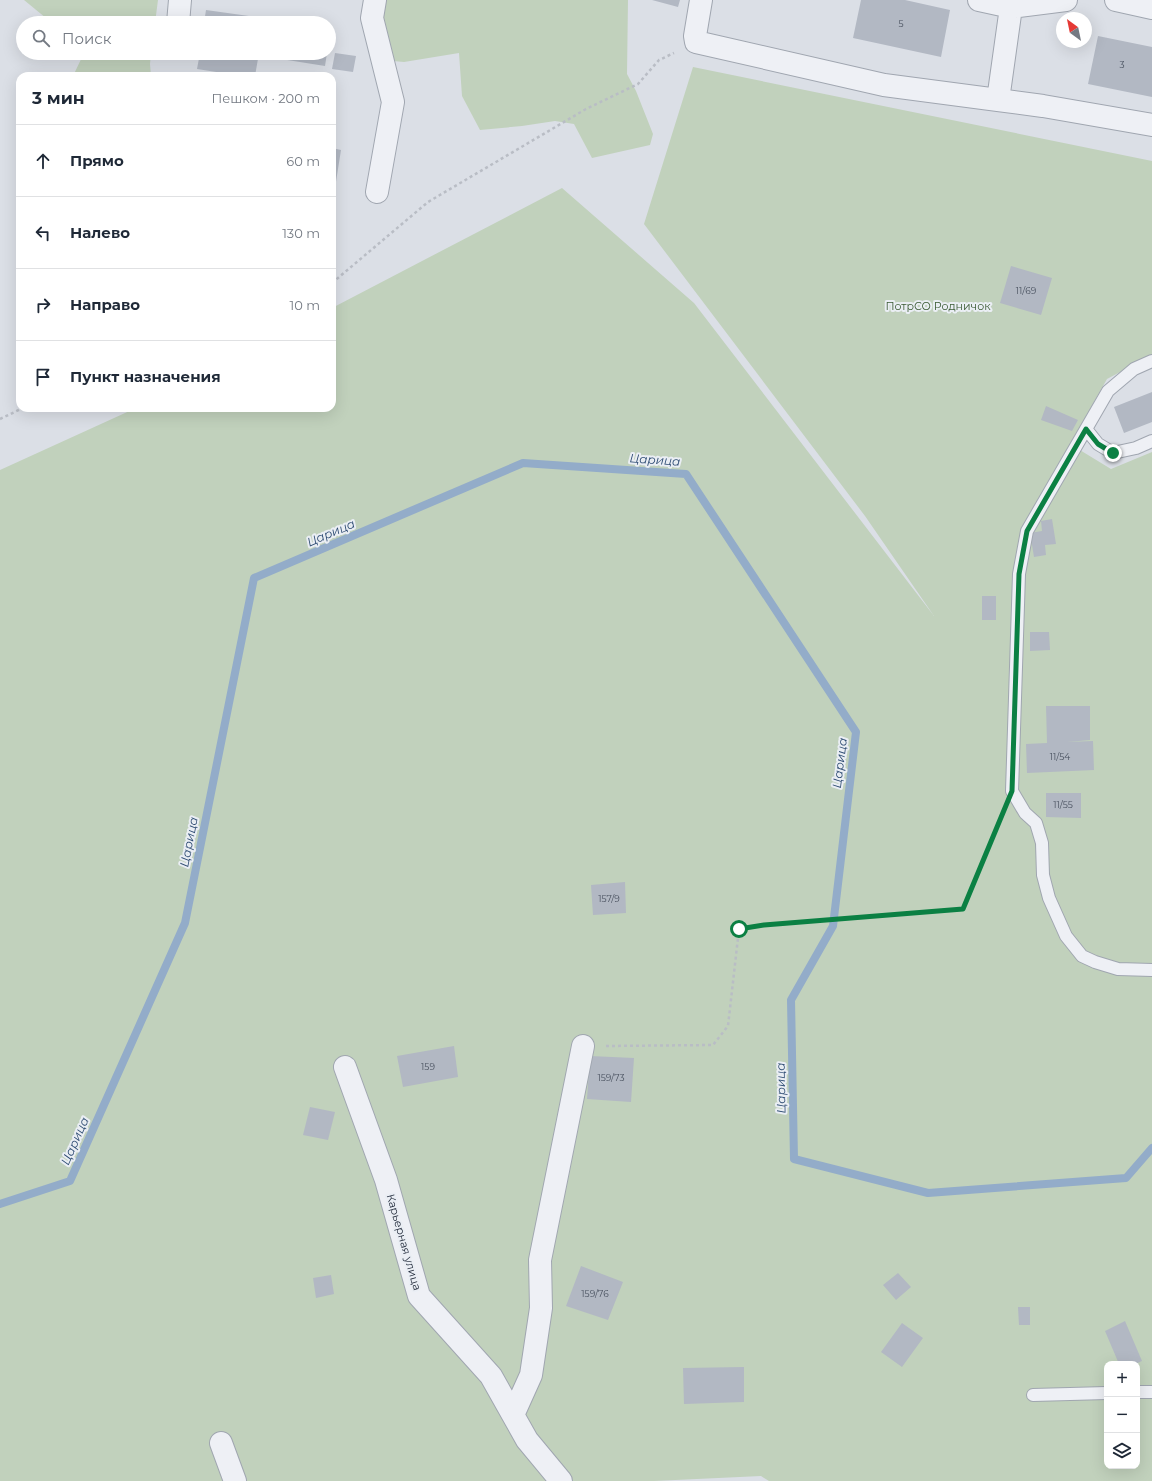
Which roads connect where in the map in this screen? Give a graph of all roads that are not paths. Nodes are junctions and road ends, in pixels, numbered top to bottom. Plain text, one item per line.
1 (180, 0) edge
2 (376, 0) edge
3 (701, 0) edge
4 (979, 0) edge
5 (1066, 0) edge
6 (1116, 0) edge
7 (1011, 3) edge
8 (1152, 8) edge
9 (179, 16) edge
10 (998, 100) junction
11 (1152, 125) edge
12 (378, 192) dead end
13 (1152, 361) edge
14 (1086, 429) junction
15 (1152, 441) edge
16 (1152, 970) edge
17 (584, 1046) road end
18 (345, 1067) dead end
19 (1140, 1392) edge
20 (1152, 1392) edge
21 (1104, 1393) edge
22 (1033, 1395) dead end
23 (513, 1415) junction
24 (221, 1443) dead end
25 (236, 1481) edge
26 (561, 1481) edge

1 - 9 street
2 - 12 street
3 - 10 street
4 - 7 street
5 - 7 street
6 - 8 street
7 - 10 street
10 - 11 street
13 - 14 lane
14 - 15 lane
14 - 16 lane
17 - 23 street
18 - 23 street, Карьерная улица
19 - 20 lane
21 - 22 lane
23 - 26 street, Карьерная улица
24 - 25 street

